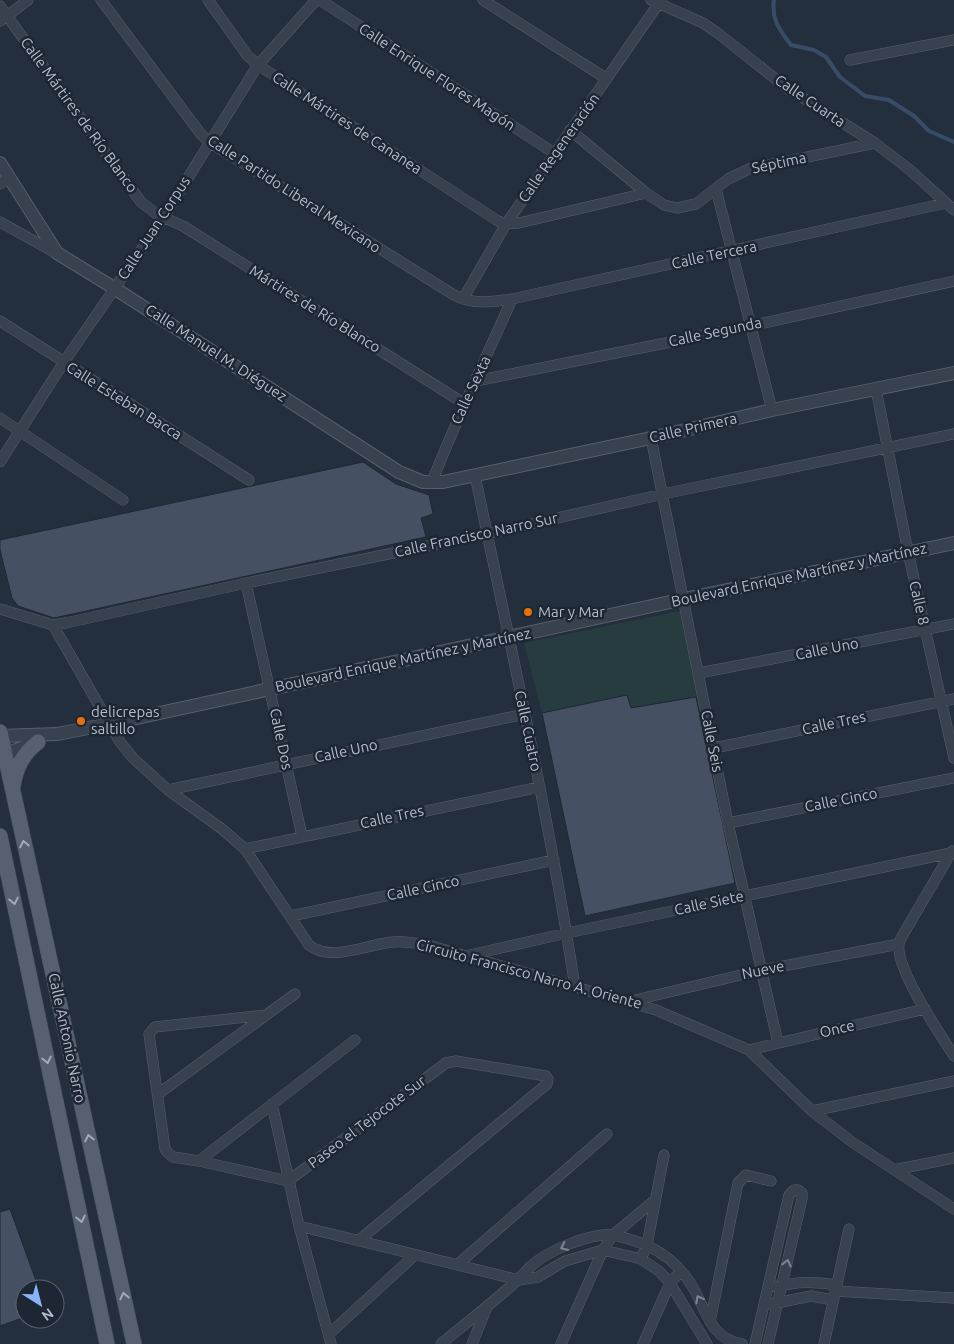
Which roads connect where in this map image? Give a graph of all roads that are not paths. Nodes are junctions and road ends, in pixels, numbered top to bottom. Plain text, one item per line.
1 (28, 0) edge
2 (100, 0) edge
3 (208, 0) edge
4 (316, 0) edge
5 (320, 0) edge
6 (484, 0) edge
7 (656, 1) edge
8 (0, 6) edge
9 (3, 18) edge
10 (954, 40) edge
11 (850, 60) dead end
12 (258, 65) junction
13 (607, 79) junction
14 (570, 130) junction
15 (209, 142) junction
16 (875, 143) junction
17 (554, 154) junction
18 (0, 163) edge
19 (5, 181) edge
20 (716, 189) junction
21 (646, 193) junction
22 (950, 207) edge
23 (163, 218) junction
24 (0, 222) edge
25 (506, 224) junction
26 (731, 251) junction
27 (57, 253) junction
28 (954, 281) edge
29 (114, 288) junction
30 (463, 299) junction
31 (512, 299) junction
32 (482, 302) joint
33 (0, 321) edge
34 (750, 326) junction
35 (64, 362) junction
36 (954, 373) edge
37 (476, 381) junction
38 (876, 389) junction
39 (465, 404) junction
40 (772, 410) junction
41 (0, 418) edge
42 (20, 430) junction
43 (954, 434) edge
44 (651, 438) junction
45 (889, 449) junction
46 (0, 462) edge
47 (475, 475) junction
48 (249, 480) dead end
49 (432, 482) junction
50 (663, 494) junction
51 (123, 500) dead end
52 (487, 534) junction
53 (954, 542) edge
54 (908, 552) junction
55 (246, 583) junction
56 (684, 599) junction
57 (0, 609) edge
58 (53, 624) junction
59 (954, 624) edge
60 (925, 630) junction
61 (509, 637) junction
62 (699, 673) junction
63 (270, 689) junction
64 (954, 699) edge
65 (942, 701) junction
66 (525, 714) junction
67 (109, 724) junction
68 (57, 734) junction
69 (0, 735) edge
70 (38, 742) junction
71 (714, 748) junction
72 (2, 755) edge
73 (954, 758) edge
74 (286, 764) junction
75 (954, 778) edge
76 (540, 787) junction
77 (13, 790) junction
78 (168, 790) junction
79 (728, 823) junction
80 (0, 836) edge
81 (302, 836) junction
82 (245, 849) junction
83 (952, 850) edge
84 (554, 860) junction
85 (744, 896) junction
86 (291, 916) junction
87 (567, 933) junction
88 (899, 944) junction
89 (468, 956) junction
90 (762, 970) junction
91 (575, 987) junction
92 (294, 994) dead end
93 (629, 1001) junction
94 (925, 1009) junction
95 (266, 1015) junction
96 (356, 1040) dead end
97 (778, 1043) junction
98 (749, 1050) junction
99 (954, 1056) edge
100 (954, 1081) edge
101 (158, 1094) junction
102 (272, 1104) junction
103 (812, 1111) junction
104 (607, 1134) dead end
105 (664, 1155) dead end
106 (954, 1158) edge
107 (199, 1160) junction
108 (894, 1170) junction
109 (770, 1181) dead end
110 (288, 1182) junction
111 (655, 1200) junction
112 (954, 1209) edge
113 (299, 1226) junction
114 (849, 1229) dead end
115 (613, 1235) junction
116 (358, 1241) junction
117 (647, 1245) junction
118 (603, 1250) junction
119 (415, 1254) junction
120 (641, 1259) junction
121 (456, 1265) junction
122 (681, 1271) junction
123 (519, 1280) junction
124 (670, 1283) junction
125 (782, 1286) junction
126 (768, 1290) junction
127 (835, 1292) junction
128 (954, 1298) edge
129 (777, 1304) junction
130 (488, 1306) junction
131 (764, 1306) junction
132 (710, 1322) junction
133 (330, 1339) edge
134 (107, 1344) edge
135 (134, 1344) edge
136 (441, 1344) edge
137 (472, 1344) edge
138 (561, 1344) edge
139 (643, 1344) edge
140 (707, 1344) edge
141 (742, 1344) edge
142 (755, 1344) edge
143 (768, 1344) edge
144 (824, 1344) edge

1 - 9 street
2 - 15 street, Calle Partido Liberal Mexicano
3 - 12 street, Calle Mártires de Cananea
4 - 12 street, Calle Juan Corpus
5 - 17 street, Calle Enrique Flores Magón
6 - 13 street
7 - 13 street, Calle Regeneración
7 - 16 street, Calle Cuarta
8 - 9 street, Calle Mártires de Río Blanco
9 - 23 street, Calle Mártires de Río Blanco
10 - 11 street
12 - 15 street, Calle Juan Corpus
12 - 25 street, Calle Mártires de Cananea
13 - 14 street, Calle Regeneración
14 - 17 street, Calle Regeneración
14 - 21 street, Séptima
15 - 23 street, Calle Juan Corpus
15 - 30 street, Calle Partido Liberal Mexicano
16 - 20 street, Séptima
16 - 22 street, Calle Cuarta
17 - 25 street, Calle Regeneración
18 - 19 street
19 - 27 street
20 - 21 street, Séptima
20 - 26 street
21 - 25 street
22 - 26 street, Calle Tercera
23 - 29 street, Calle Juan Corpus
23 - 39 street, Mártires de Río Blanco
24 - 27 street, Calle Manuel M. Diéguez
25 - 30 street, Calle Regeneración
26 - 31 street, Calle Tercera
26 - 34 street
27 - 29 street, Calle Manuel M. Diéguez
28 - 34 street, Calle Segunda
29 - 35 street, Calle Juan Corpus
29 - 49 street, Calle Manuel M. Diéguez
30 - 32 street, Calle Partido Liberal Mexicano
31 - 32 street, Calle Tercera
31 - 37 street, Calle Sexta
33 - 35 street, Calle Esteban Bacca
34 - 37 street, Calle Segunda
34 - 40 street
35 - 42 street, Calle Juan Corpus
35 - 48 street, Calle Esteban Bacca
36 - 38 street, Calle Primera
37 - 39 street, Calle Sexta
38 - 40 street, Calle Primera
38 - 45 street, Calle 8
39 - 49 street, Calle Sexta
40 - 44 street, Calle Primera
41 - 42 street
42 - 46 street, Calle Juan Corpus
42 - 51 street
43 - 45 street, Calle Francisco Narro Sur
44 - 47 street, Calle Primera
44 - 50 street, Calle Seis
45 - 50 street, Calle Francisco Narro Sur
45 - 54 street, Calle 8
47 - 49 street, Calle Primera
47 - 52 street, Calle Cuatro
50 - 52 street, Calle Francisco Narro Sur
50 - 56 street, Calle Seis
52 - 55 street, Calle Francisco Narro Sur
52 - 61 street, Calle Cuatro
53 - 54 street, Boulevard Enrique Martínez y Martínez
54 - 56 street, Boulevard Enrique Martínez y Martínez
54 - 60 street, Calle 8
55 - 58 street, Calle Francisco Narro Sur
55 - 63 street, Calle Dos
56 - 61 street, Boulevard Enrique Martínez y Martínez
56 - 62 street, Calle Seis
57 - 58 street, Calle Francisco Narro Sur
58 - 67 street, Circuito Francisco Narro A. Oriente
59 - 60 street, Calle Uno
60 - 62 street, Calle Uno
60 - 65 street, Calle 8
61 - 63 street, Boulevard Enrique Martínez y Martínez
61 - 66 street, Calle Cuatro
62 - 71 street, Calle Seis
63 - 67 street, Boulevard Enrique Martínez y Martínez
63 - 74 street, Calle Dos
64 - 65 street, Calle Tres
65 - 71 street, Calle Tres
65 - 73 street, Calle 8
66 - 74 street, Calle Uno
66 - 76 street, Calle Cuatro
67 - 68 street, Boulevard Enrique Martínez y Martínez
67 - 78 street, Circuito Francisco Narro A. Oriente
68 - 69 street, Boulevard Enrique Martínez y Martínez
68 - 70 street, Boulevard Enrique Martínez y Martínez
69 - 72 main road, Calle Antonio Narro
70 - 72 street, Boulevard Enrique Martínez y Martínez
70 - 77 main road
71 - 79 street, Calle Seis
72 - 77 main road, Calle Antonio Narro
74 - 78 street, Calle Uno
74 - 81 street, Calle Dos
75 - 79 street, Calle Cinco
76 - 81 street, Calle Tres
76 - 84 street, Calle Cuatro
135 -> 77 main road, Calle Antonio Narro
78 - 82 street, Circuito Francisco Narro A. Oriente
79 - 85 street, Calle Seis
80 -> 134 main road, Calle Antonio Narro
81 - 82 street, Calle Tres
82 - 86 street, Circuito Francisco Narro A. Oriente
83 - 85 street, Calle Siete
83 - 88 street
84 - 86 street, Calle Cinco
84 - 87 street, Calle Cuatro
85 - 87 street, Calle Siete
85 - 90 street, Calle Seis
86 - 89 street, Circuito Francisco Narro A. Oriente
87 - 89 street, Calle Siete
87 - 91 street, Calle Cuatro
88 - 90 street, Nueve
88 - 94 street
89 - 91 street, Circuito Francisco Narro A. Oriente
90 - 93 street, Nueve
90 - 97 street, Calle Seis
91 - 93 street, Circuito Francisco Narro A. Oriente
92 - 95 street
93 - 98 street, Circuito Francisco Narro A. Oriente
94 - 97 street, Once
94 - 99 street
95 - 101 street
95 - 101 street
96 - 102 street
97 - 98 street, Once
98 - 103 street, Circuito Francisco Narro A. Oriente
100 - 103 street
101 - 107 street
102 - 107 street
102 - 110 street
103 - 108 street, Circuito Francisco Narro A. Oriente
104 - 121 street
105 - 111 street
106 - 108 street
107 - 110 street
108 - 112 street, Circuito Francisco Narro A. Oriente
109 - 132 street
110 - 113 street
110 - 116 street, Paseo el Tejocote Sur
111 - 115 street
111 - 117 street
113 - 116 street
113 - 133 street
114 - 127 street
115 - 117 street
115 - 118 street
115 -> 123 street
116 - 119 street
117 - 120 street
117 - 122 street
118 - 120 street
118 - 123 street
118 - 138 street
119 - 121 street
119 - 133 street
120 - 124 street
121 - 123 street
122 - 124 street
132 -> 122 street
123 - 130 street
124 - 139 street
124 - 140 street
125 - 126 street
125 -> 126 street
125 - 127 street
125 - 129 street
126 - 131 street
127 - 128 street
127 - 129 street
127 - 144 street
129 - 131 street
129 - 143 street
130 - 136 street
130 - 137 street
131 - 142 street
132 - 140 street
132 - 141 street

